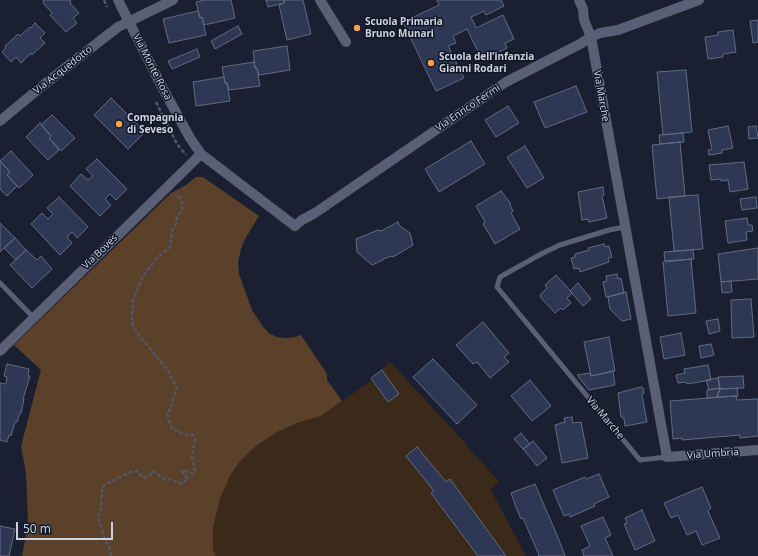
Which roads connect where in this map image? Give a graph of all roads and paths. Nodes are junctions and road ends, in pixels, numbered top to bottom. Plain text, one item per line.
1 (118, 0) edge
2 (174, 0) edge
3 (320, 0) edge
4 (579, 0) edge
5 (699, 0) edge
6 (129, 21) junction
7 (591, 37) junction
8 (346, 42) dead end
9 (0, 121) edge
10 (201, 154) junction
11 (166, 186) junction
12 (295, 226) joint
13 (625, 227) junction
14 (0, 283) edge
15 (33, 317) junction
16 (0, 351) edge
17 (758, 450) edge
18 (667, 457) junction
19 (111, 556) edge

1 - 6 street, Via Monte Rosa
2 - 6 street, Via Acquedotto
3 - 8 street
4 - 7 street, Via Marche
5 - 7 street, Via Enrico Fermi
6 - 9 street, Via Acquedotto
6 - 10 street, Via Monte Rosa
7 - 12 street, Via Enrico Fermi
7 - 13 street, Via Marche
10 - 11 street, Via Boves
10 - 12 street, Via Monte Rosa
11 - 15 street, Via Boves
11 - 19 path
13 - 18 street, Via Marche
13 - 18 lane, Via Marche
14 - 15 lane
15 - 16 street, Via Boves
17 - 18 street, Via Umbria

